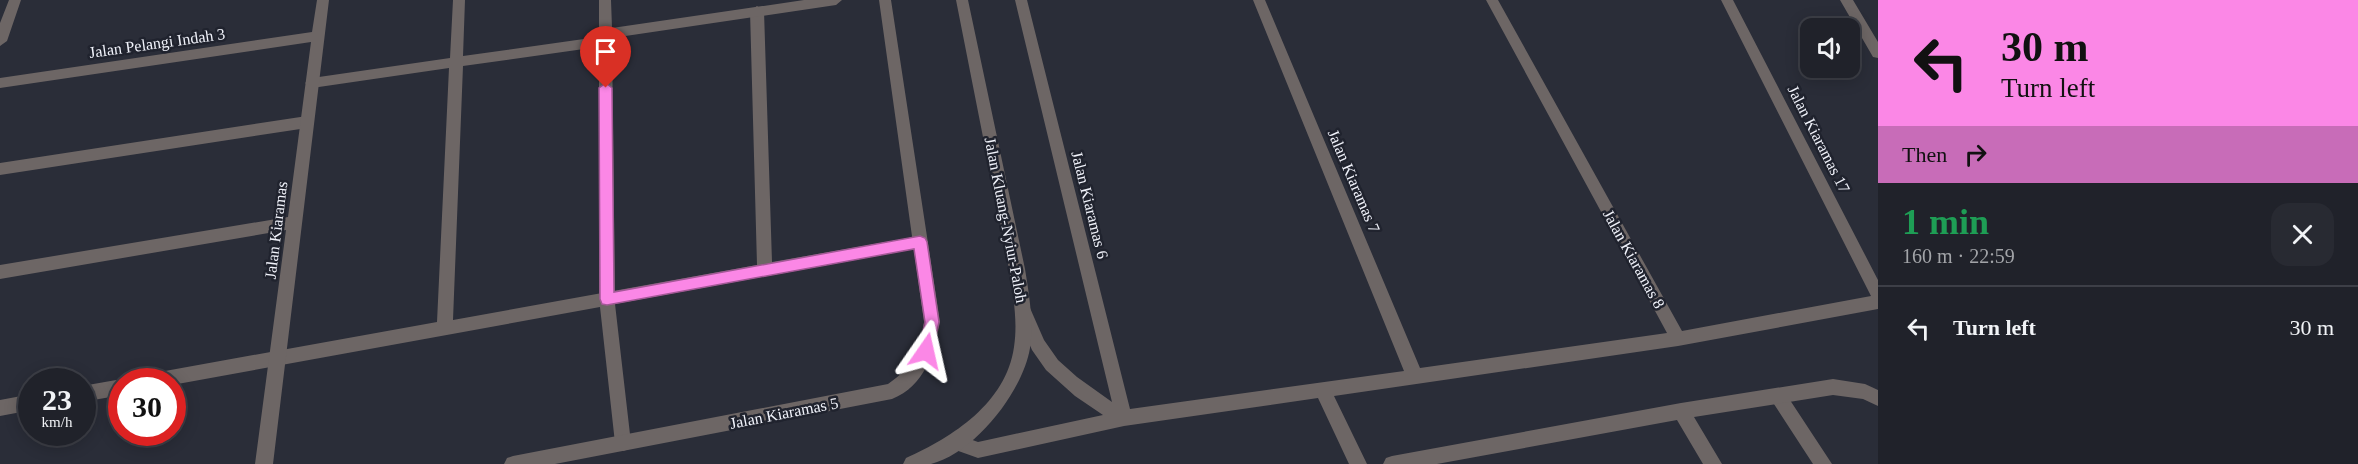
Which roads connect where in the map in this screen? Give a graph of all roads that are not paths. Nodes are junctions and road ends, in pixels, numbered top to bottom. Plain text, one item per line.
1 (15, 0) edge
2 (323, 0) edge
3 (459, 0) edge
4 (605, 0) edge
5 (836, 0) edge
6 (885, 0) edge
7 (962, 0) edge
8 (1022, 0) edge
9 (1259, 0) edge
10 (1492, 0) edge
11 (1727, 0) edge
12 (1846, 0) edge
13 (757, 12) junction
14 (318, 36) junction
15 (605, 37) junction
16 (0, 41) edge
17 (1878, 53) edge
18 (457, 62) junction
19 (0, 83) edge
20 (312, 84) junction
21 (307, 122) junction
22 (0, 169) edge
23 (295, 222) junction
24 (920, 242) junction
25 (765, 270) junction
26 (0, 272) edge
27 (1878, 295) edge
28 (607, 299) junction
29 (1878, 302) edge
30 (1023, 310) junction
31 (445, 329) junction
32 (1678, 339) junction
33 (277, 360) junction
34 (186, 376) edge
35 (1415, 376) junction
36 (1323, 390) junction
37 (1779, 396) junction
38 (1878, 398) edge
39 (18, 405) edge
40 (0, 408) edge
41 (1681, 411) junction
42 (1124, 418) junction
43 (956, 442) junction
44 (622, 443) junction
45 (264, 464) edge
46 (513, 464) edge
47 (912, 464) edge
48 (1358, 464) edge
49 (1392, 464) edge
50 (1713, 464) edge
51 (1823, 464) edge

1 - 16 street
2 - 14 street, Jalan Kiaramas
3 - 18 street
4 - 15 street
5 - 13 street
6 - 24 street, Jalan Kiaramas 5
7 - 30 street, Jalan Kluang-Nyiur-Paloh
8 - 42 street, Jalan Kiaramas 6
9 - 35 street, Jalan Kiaramas 7
10 - 32 street, Jalan Kiaramas 8
11 - 27 street, Jalan Kiaramas 17
12 - 17 street
13 - 15 street
13 - 25 street
14 - 19 street, Jalan Pelangi Indah 3
14 - 20 street, Jalan Kiaramas
15 - 18 street
15 - 28 street
18 - 20 street
18 - 31 street
20 - 21 street, Jalan Kiaramas
21 - 22 street
21 - 23 street, Jalan Kiaramas
23 - 26 street
23 - 33 street, Jalan Kiaramas
24 - 25 street
24 - 44 street, Jalan Kiaramas 5
25 - 28 street
28 - 31 street
28 - 44 street
29 - 32 street
30 - 42 street
30 - 43 street, Jalan Kluang-Nyiur-Paloh
31 - 33 street
32 - 35 street
33 - 34 street
33 - 45 street, Jalan Kiaramas
35 - 36 street
36 - 42 street
36 - 48 street
37 - 38 street
37 - 41 street
37 - 51 street
39 - 40 street
41 - 49 street
41 - 50 street
42 - 43 street
43 - 47 street, Jalan Kluang-Nyiur-Paloh
44 - 46 street, Jalan Kiaramas 5

